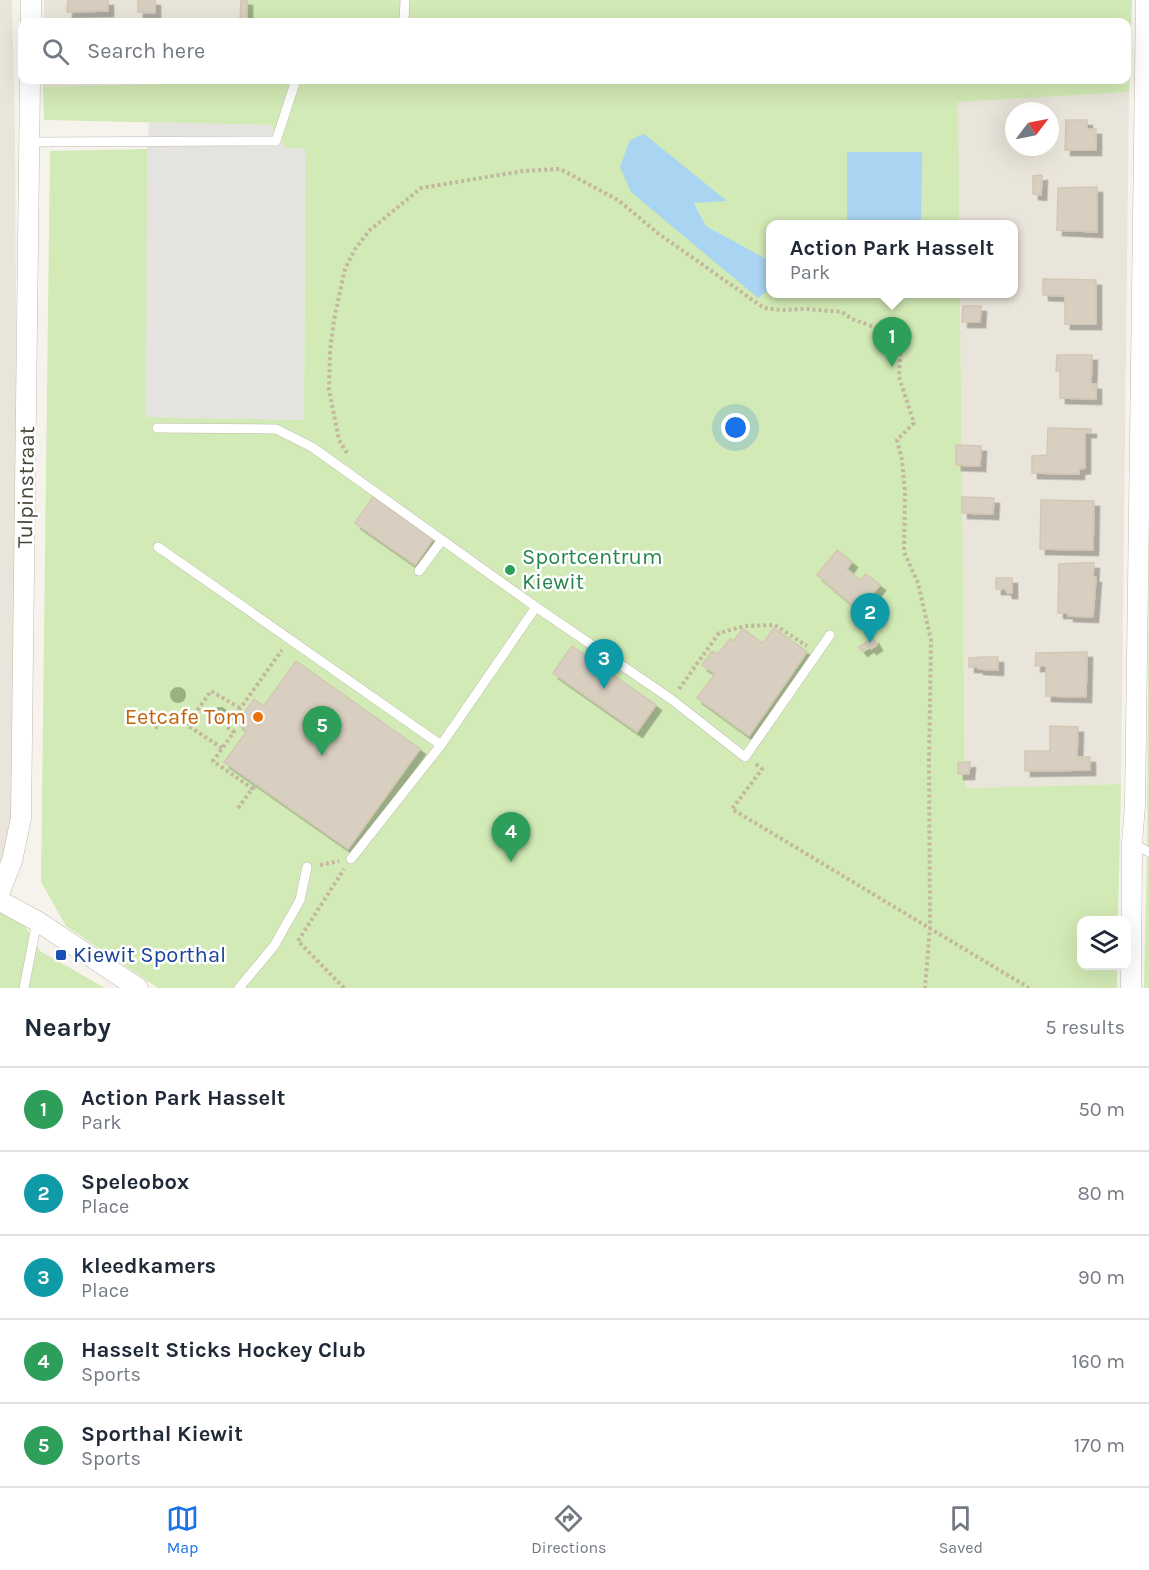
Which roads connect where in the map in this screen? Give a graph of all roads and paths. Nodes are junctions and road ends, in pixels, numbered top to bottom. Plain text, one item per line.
1 (31, 0) edge
2 (405, 0) edge
3 (1146, 0) edge
4 (31, 18) edge
5 (404, 18) edge
6 (30, 84) edge
7 (295, 84) edge
8 (30, 142) junction
9 (157, 428) dead end
10 (362, 483) junction
11 (442, 540) junction
12 (158, 546) dead end
13 (419, 571) dead end
14 (536, 608) junction
15 (830, 635) dead end
16 (290, 639) junction
17 (818, 653) junction
18 (671, 699) junction
19 (240, 708) junction
20 (187, 725) junction
21 (155, 728) dead end
22 (441, 745) junction
23 (222, 748) junction
24 (745, 757) junction
25 (256, 784) dead end
26 (253, 789) junction
27 (238, 808) dead end
28 (1140, 847) edge
29 (351, 859) junction
30 (307, 867) joint
31 (0, 891) edge
32 (0, 901) edge
33 (37, 921) junction
34 (930, 927) junction
35 (24, 988) edge
36 (138, 988) edge
37 (239, 988) edge
38 (344, 988) edge
39 (925, 988) edge
40 (1029, 988) edge
41 (1131, 988) edge

1 - 4 street
2 - 5 lane
3 - 28 street
6 - 8 street, Tulpinstraat
7 - 8 lane
8 - 31 street, Tulpinstraat
9 - 10 lane
10 - 11 lane
10 - 34 path
11 - 13 lane
11 - 14 lane
12 - 16 lane
14 - 18 lane
14 - 22 lane
15 - 17 lane
16 - 19 path
16 - 22 lane
17 - 18 path
17 - 24 lane
18 - 24 lane
19 - 20 path
19 - 23 path
20 - 21 path
20 - 23 path
22 - 29 lane
23 - 26 path
24 - 34 path
25 - 26 path
26 - 27 path
28 - 41 street
29 - 30 path
29 - 38 path
30 - 37 lane
32 - 33 street
33 - 35 lane
33 - 36 street
34 - 39 path
34 - 40 path

